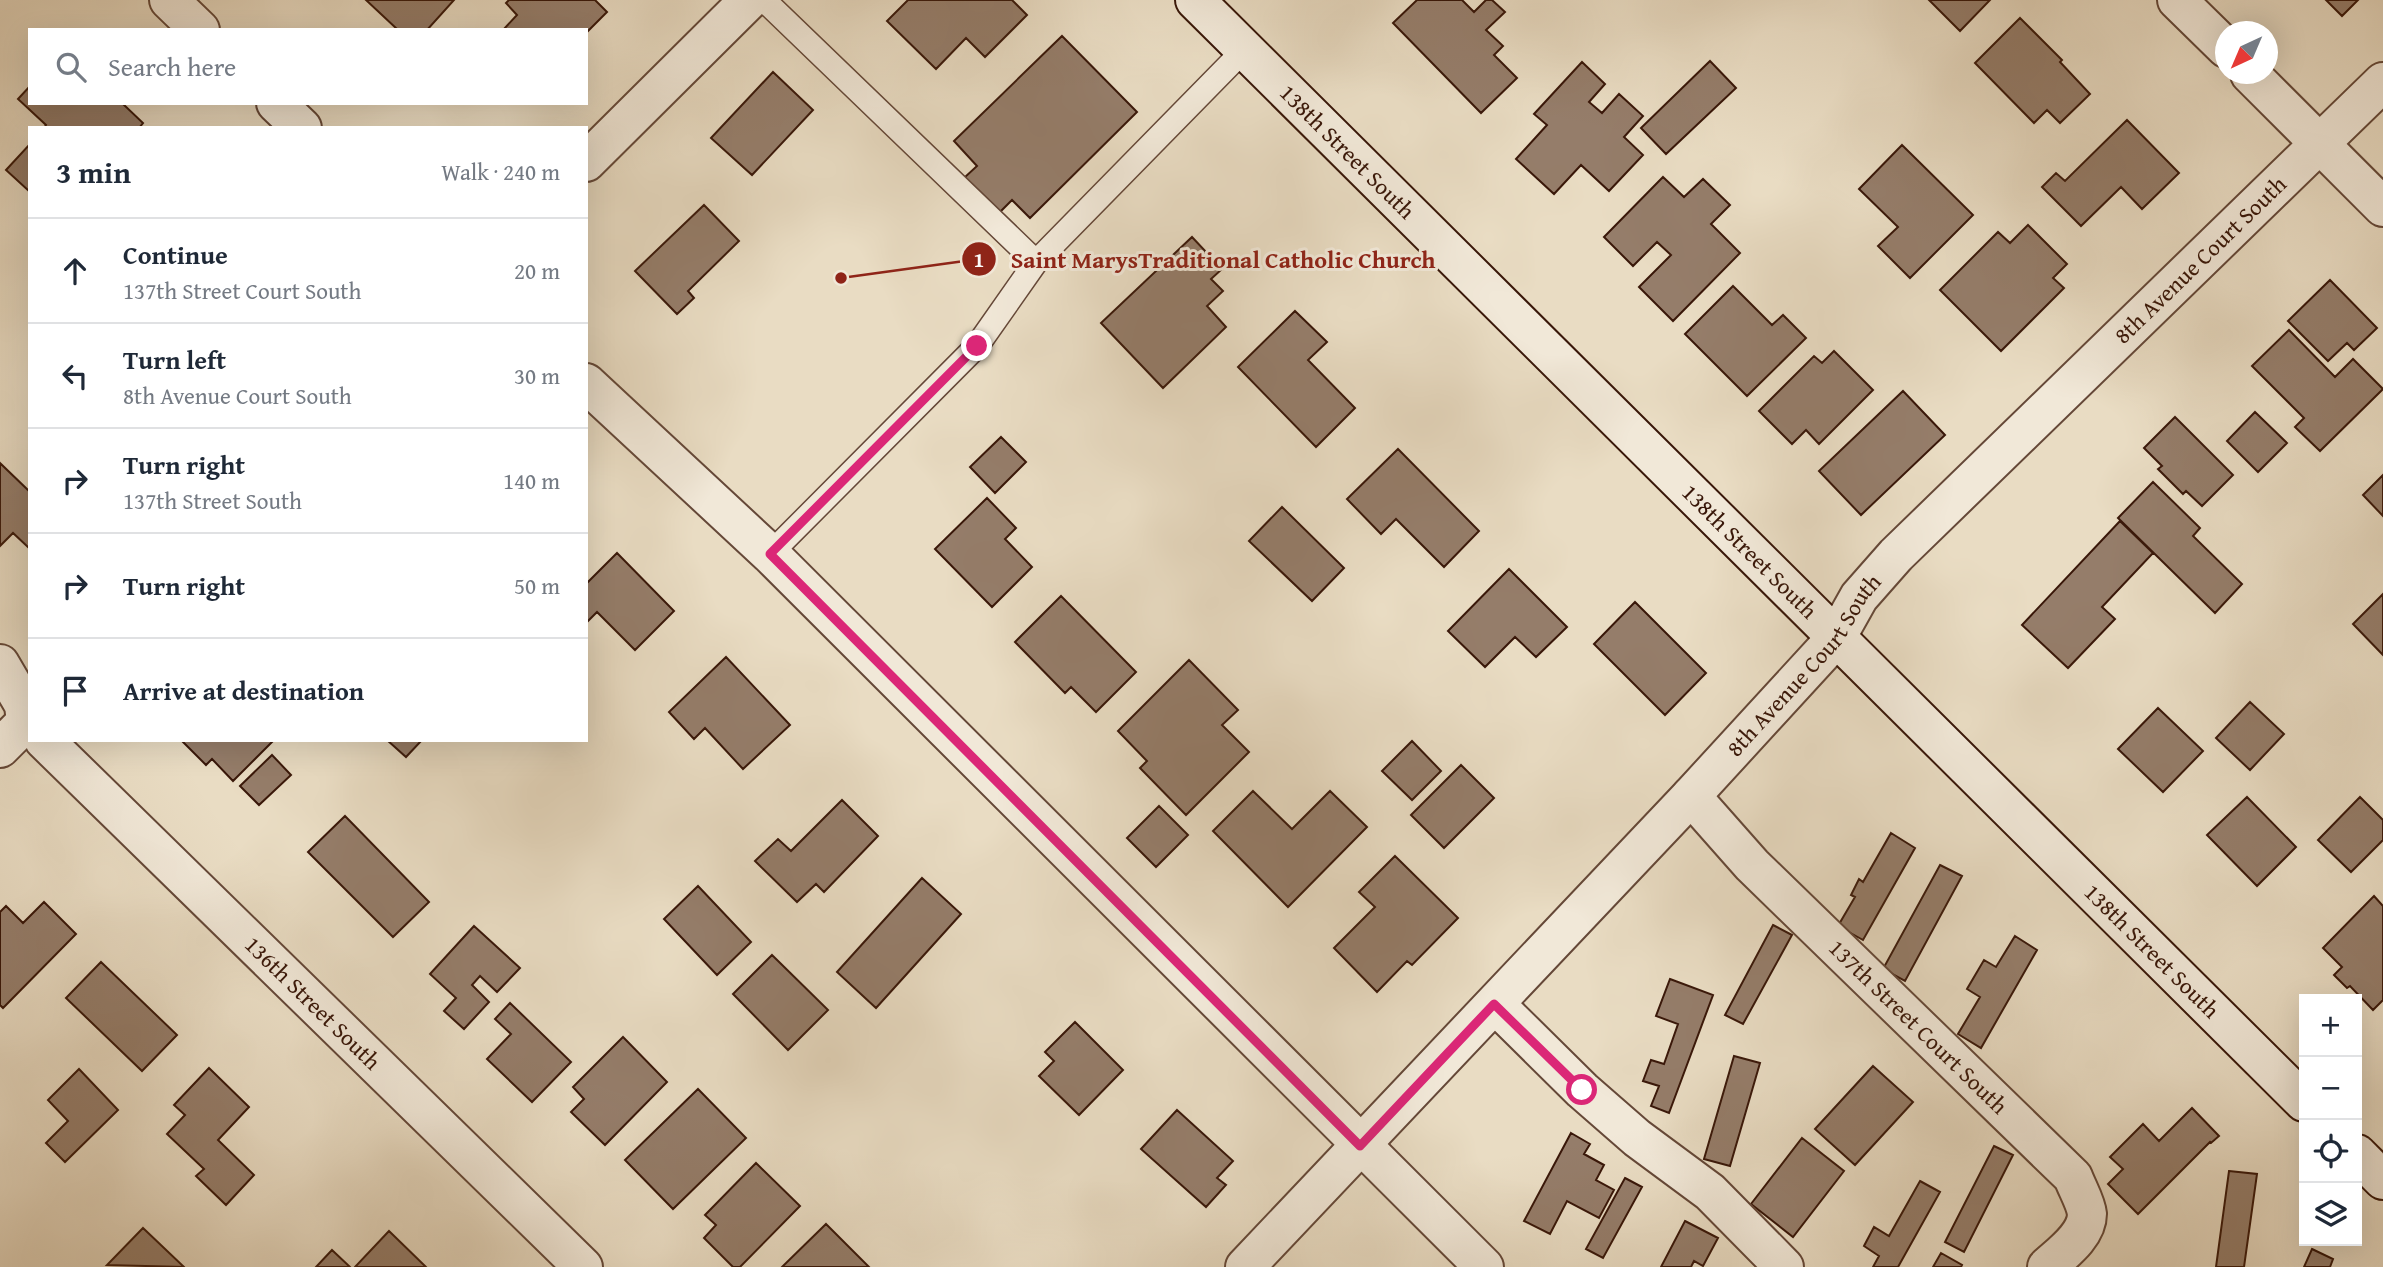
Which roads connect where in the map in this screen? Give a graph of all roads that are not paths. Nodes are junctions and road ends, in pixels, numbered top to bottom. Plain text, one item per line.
1 (169, 0) edge
2 (749, 0) edge
3 (764, 0) edge
4 (1195, 0) edge
5 (2177, 0) edge
6 (198, 28) edge
7 (2215, 38) edge
8 (1244, 50) junction
9 (2383, 82) edge
10 (2260, 84) edge
11 (278, 105) edge
12 (300, 126) edge
13 (2320, 144) junction
14 (588, 160) edge
15 (2383, 207) edge
16 (1036, 262) junction
17 (588, 385) edge
18 (770, 554) junction
19 (1836, 638) junction
20 (0, 664) edge
21 (26, 731) edge
22 (37, 742) edge
23 (1691, 796) junction
24 (1494, 1004) junction
25 (2299, 1097) edge
26 (1360, 1146) junction
27 (2362, 1159) edge
28 (2383, 1180) edge
29 (583, 1267) edge
30 (1245, 1267) edge
31 (1484, 1267) edge
32 (1784, 1267) edge
33 (2047, 1267) edge

1 - 6 street
2 - 14 street
3 - 16 lane
4 - 8 street, 138th Street South
5 - 7 street
8 - 16 lane
8 - 19 street, 138th Street South
9 - 13 street, 8th Avenue Court South
10 - 13 street
11 - 12 street
13 - 15 street
13 - 19 street, 8th Avenue Court South
16 - 18 lane
17 - 18 street
18 - 26 street
19 - 23 street, 8th Avenue Court South
19 - 25 street, 138th Street South
20 - 21 street, 136th Street South
22 - 29 street, 136th Street South
23 - 24 street, 8th Avenue Court South
23 - 33 street, 137th Street Court South
24 - 26 street, 8th Avenue Court South
24 - 32 street
26 - 30 street, 8th Avenue Court South
26 - 31 street
27 - 28 street

